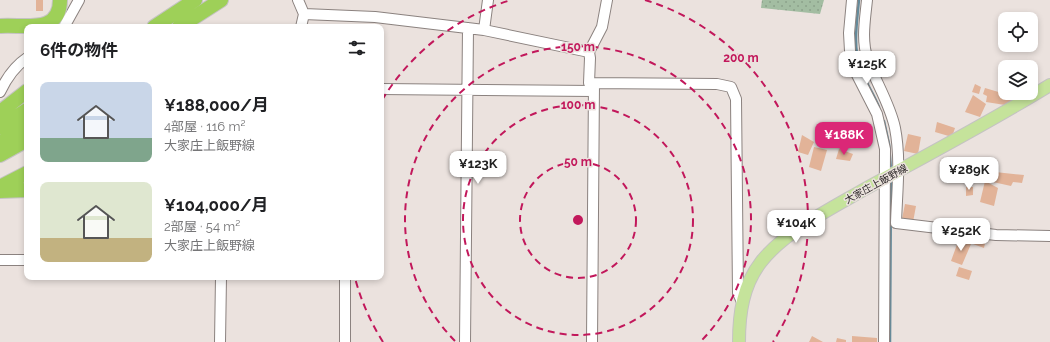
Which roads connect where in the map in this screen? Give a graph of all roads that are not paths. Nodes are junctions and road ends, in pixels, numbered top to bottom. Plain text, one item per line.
1 (60, 0) edge
2 (68, 0) edge
3 (79, 0) edge
4 (195, 0) edge
5 (221, 0) edge
6 (298, 0) edge
7 (488, 0) edge
8 (607, 0) edge
9 (852, 0) edge
10 (867, 0) edge
11 (304, 14) junction
12 (48, 24) edge
13 (57, 24) edge
14 (66, 24) edge
15 (159, 24) edge
16 (184, 24) edge
17 (302, 24) edge
18 (24, 27) edge
19 (0, 28) edge
20 (468, 28) junction
21 (24, 30) edge
22 (484, 30) junction
23 (589, 52) junction
24 (24, 60) edge
25 (1050, 85) edge
26 (594, 87) junction
27 (384, 89) edge
28 (467, 89) junction
29 (0, 92) edge
30 (24, 93) edge
31 (0, 112) edge
32 (24, 112) edge
33 (0, 127) edge
34 (24, 127) edge
35 (24, 142) edge
36 (0, 143) edge
37 (0, 155) edge
38 (892, 174) junction
39 (24, 175) edge
40 (0, 187) edge
41 (24, 190) edge
42 (0, 191) edge
43 (884, 222) junction
44 (896, 222) junction
45 (1050, 236) edge
46 (0, 260) edge
47 (24, 260) edge
48 (221, 280) edge
49 (345, 280) edge
50 (742, 302) junction
51 (220, 342) edge
52 (345, 342) edge
53 (466, 342) edge
54 (592, 342) edge
55 (739, 342) edge
56 (884, 342) edge

1 - 12 highway
2 - 13 highway
3 - 14 street
4 - 15 highway
5 - 16 highway
6 - 11 street
7 - 22 street
8 - 23 street
9 - 38 street
10 - 38 street
11 - 17 street
11 - 20 street
18 - 19 highway
19 - 21 highway
20 - 22 street
20 - 28 street
22 - 23 street
23 - 26 street
24 - 29 street
25 - 38 main road, 大家庄上飯野線
26 - 28 street
26 - 50 street
26 - 54 street
27 - 28 street
28 - 53 street
30 - 31 highway
32 - 33 highway
34 - 36 highway
35 - 37 highway
38 - 43 street
38 - 44 street
38 - 50 main road, 大家庄上飯野線
39 - 40 highway
41 - 42 highway
43 - 44 street
43 - 56 street
44 - 45 street
46 - 47 street
48 - 51 street
49 - 52 street
50 - 55 main road, 大家庄上飯野線

